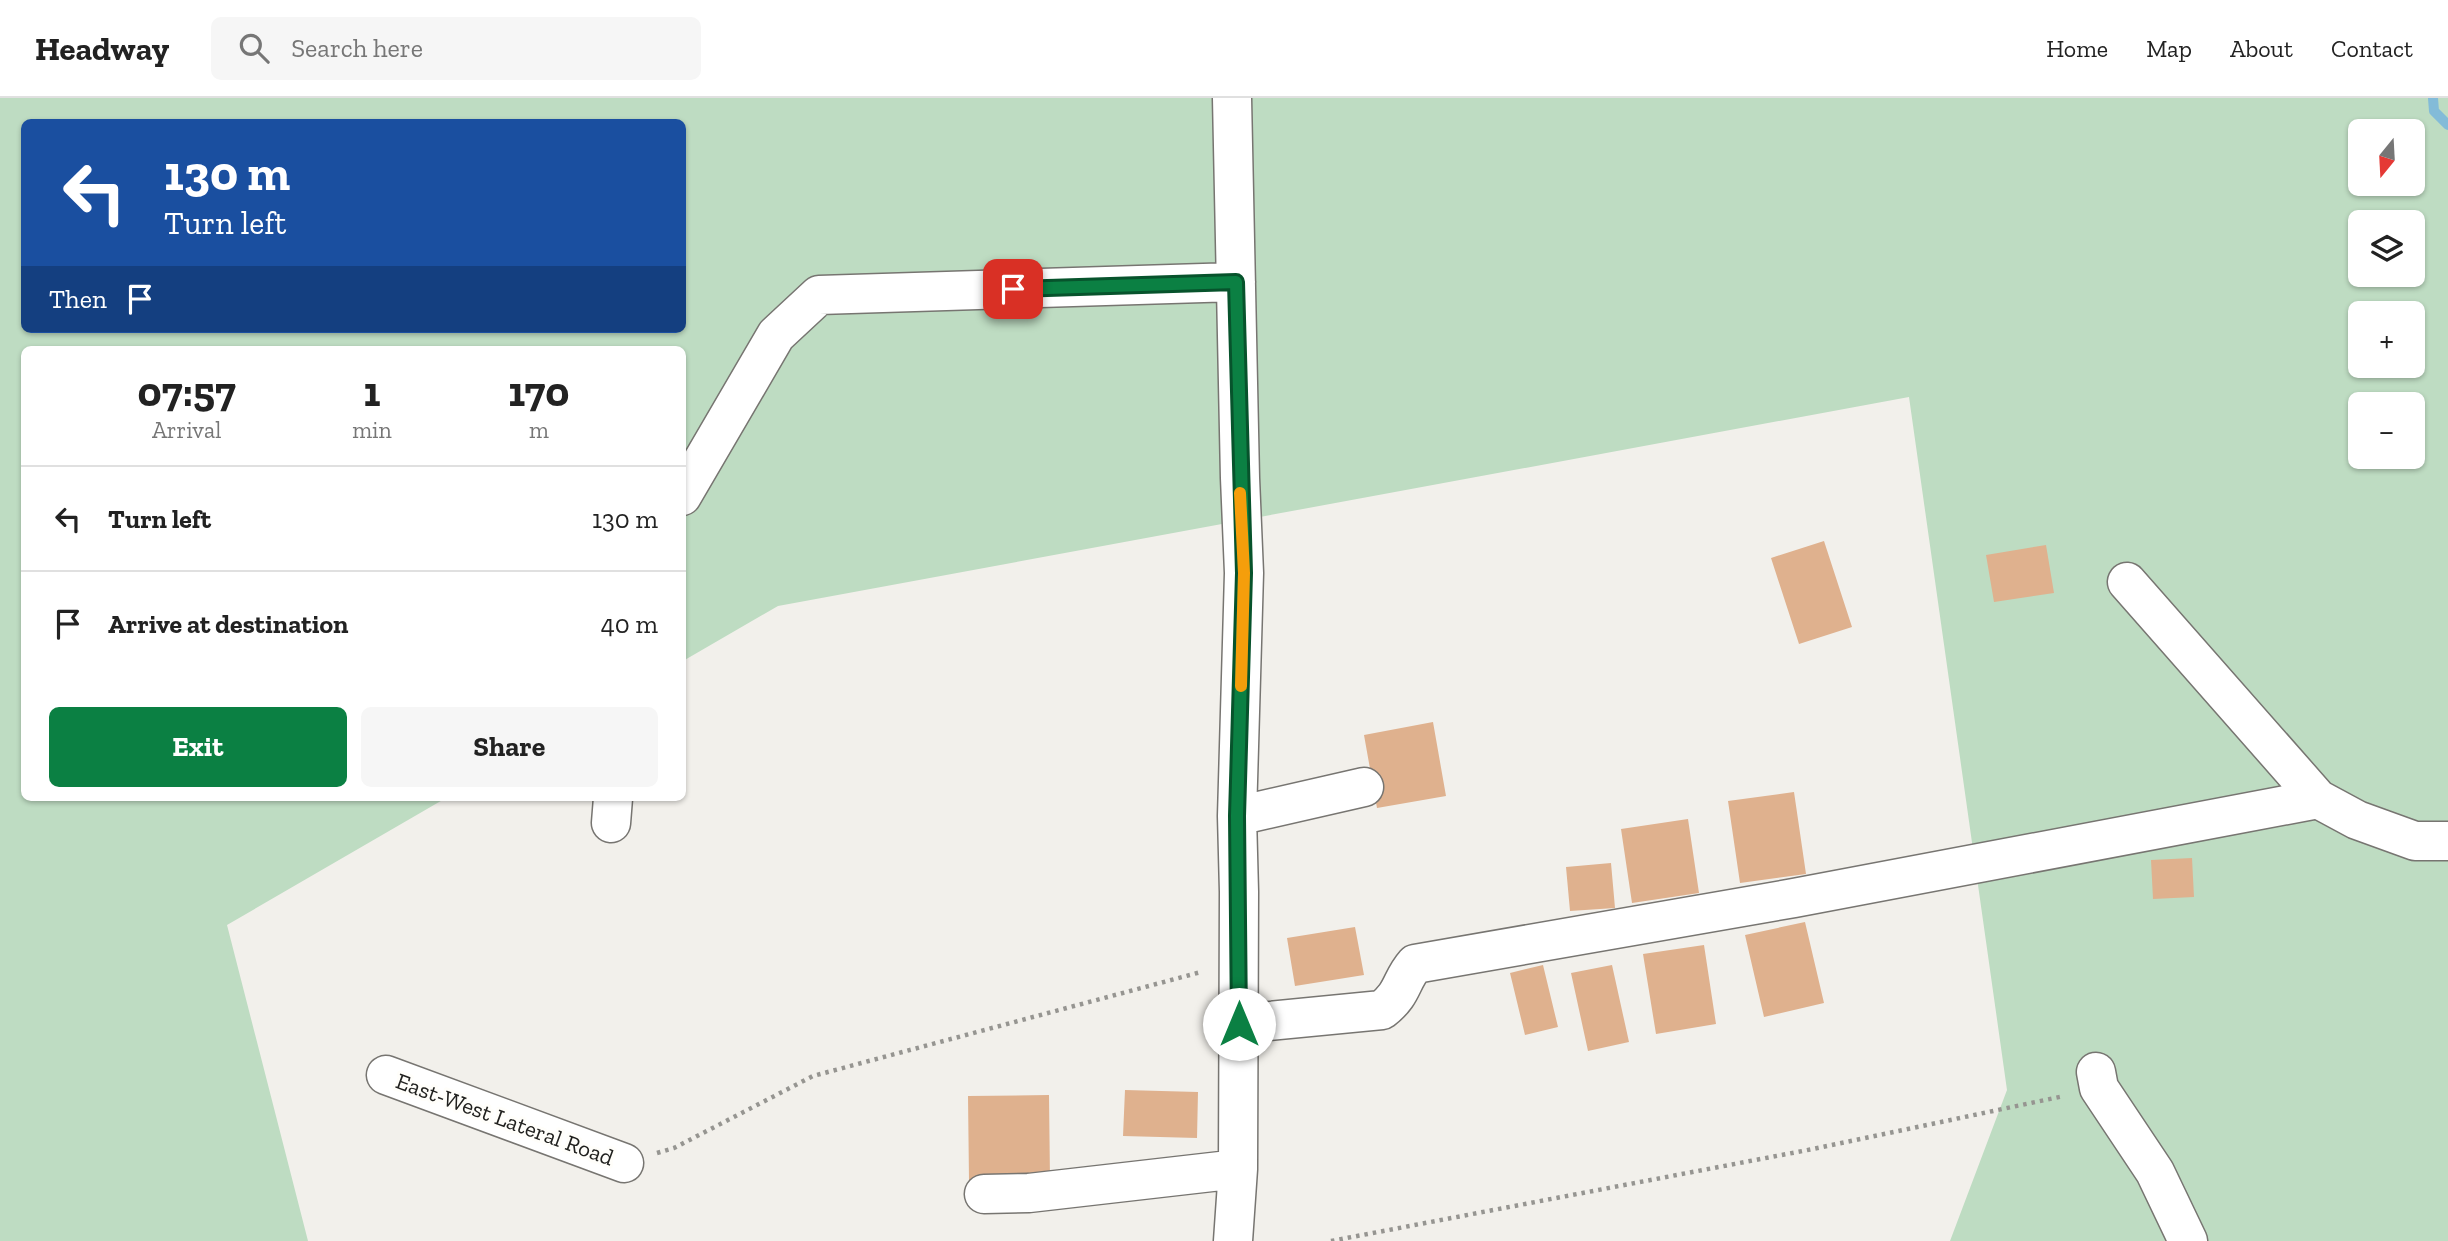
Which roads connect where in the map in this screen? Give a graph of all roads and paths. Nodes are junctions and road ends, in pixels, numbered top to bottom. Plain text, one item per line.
1 (1232, 98) edge
2 (1236, 282) junction
3 (686, 489) edge
4 (2127, 582) dead end
5 (1364, 787) dead end
6 (2318, 799) junction
7 (1237, 816) junction
8 (2448, 841) edge
9 (1239, 962) junction
10 (1239, 1024) junction
11 (386, 1074) dead end
12 (2097, 1080) joint
13 (624, 1163) joint
14 (1238, 1169) junction
15 (984, 1194) dead end
16 (1233, 1241) edge
17 (1331, 1241) edge
18 (2188, 1241) edge

1 - 2 street
2 - 3 street
2 - 7 street
4 - 6 street
5 - 7 street
6 - 8 street
6 - 10 street
7 - 9 street
9 - 10 street
9 - 13 path
10 - 14 street
11 - 13 street, East-West Lateral Road
12 - 17 path
12 - 18 street
14 - 15 street
14 - 16 street

